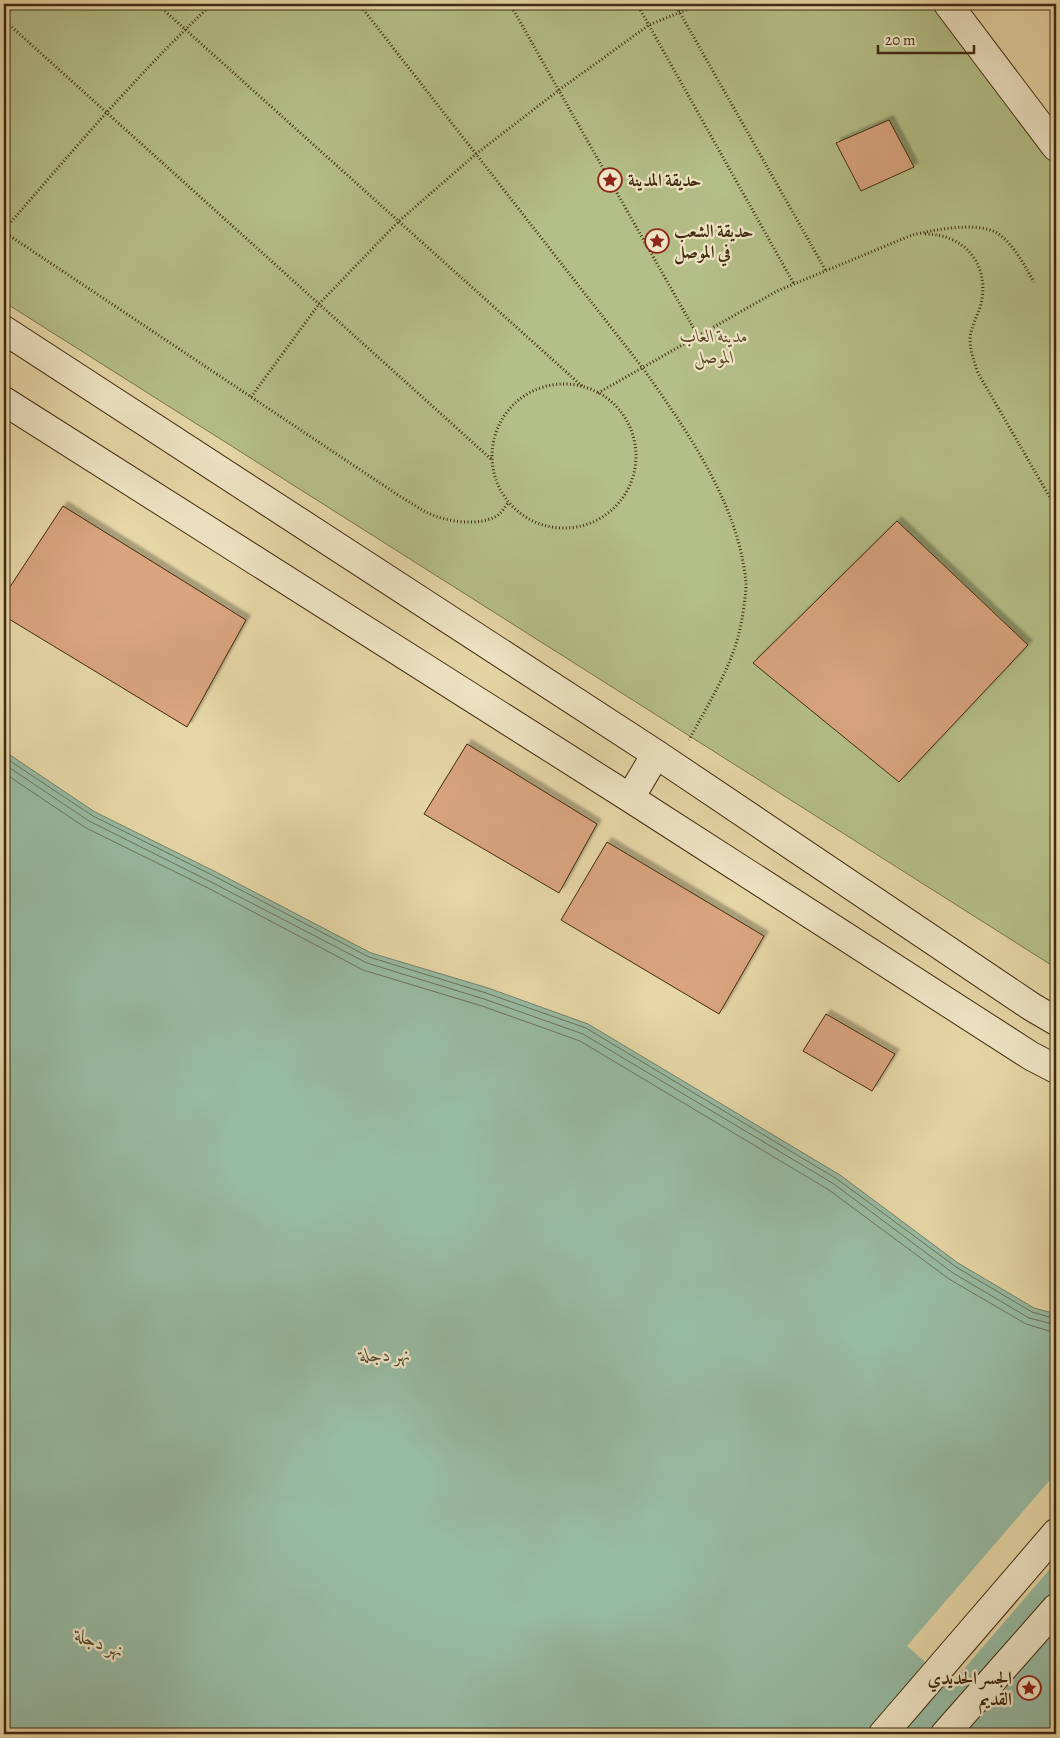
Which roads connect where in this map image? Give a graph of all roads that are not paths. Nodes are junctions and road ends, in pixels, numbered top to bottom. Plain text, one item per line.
1 (948, 4) edge
2 (1056, 147) edge
3 (4, 330) edge
4 (4, 401) edge
5 (665, 760) junction
6 (630, 798) junction
7 (1056, 1021) edge
8 (1056, 1069) edge
9 (1056, 1533) edge
10 (1056, 1608) edge
11 (883, 1734) edge
12 (945, 1734) edge

1 - 2 main road
3 - 5 main road
4 - 6 main road
5 - 6 main road
5 - 7 main road
6 - 8 main road
9 - 11 main road
10 - 12 main road

